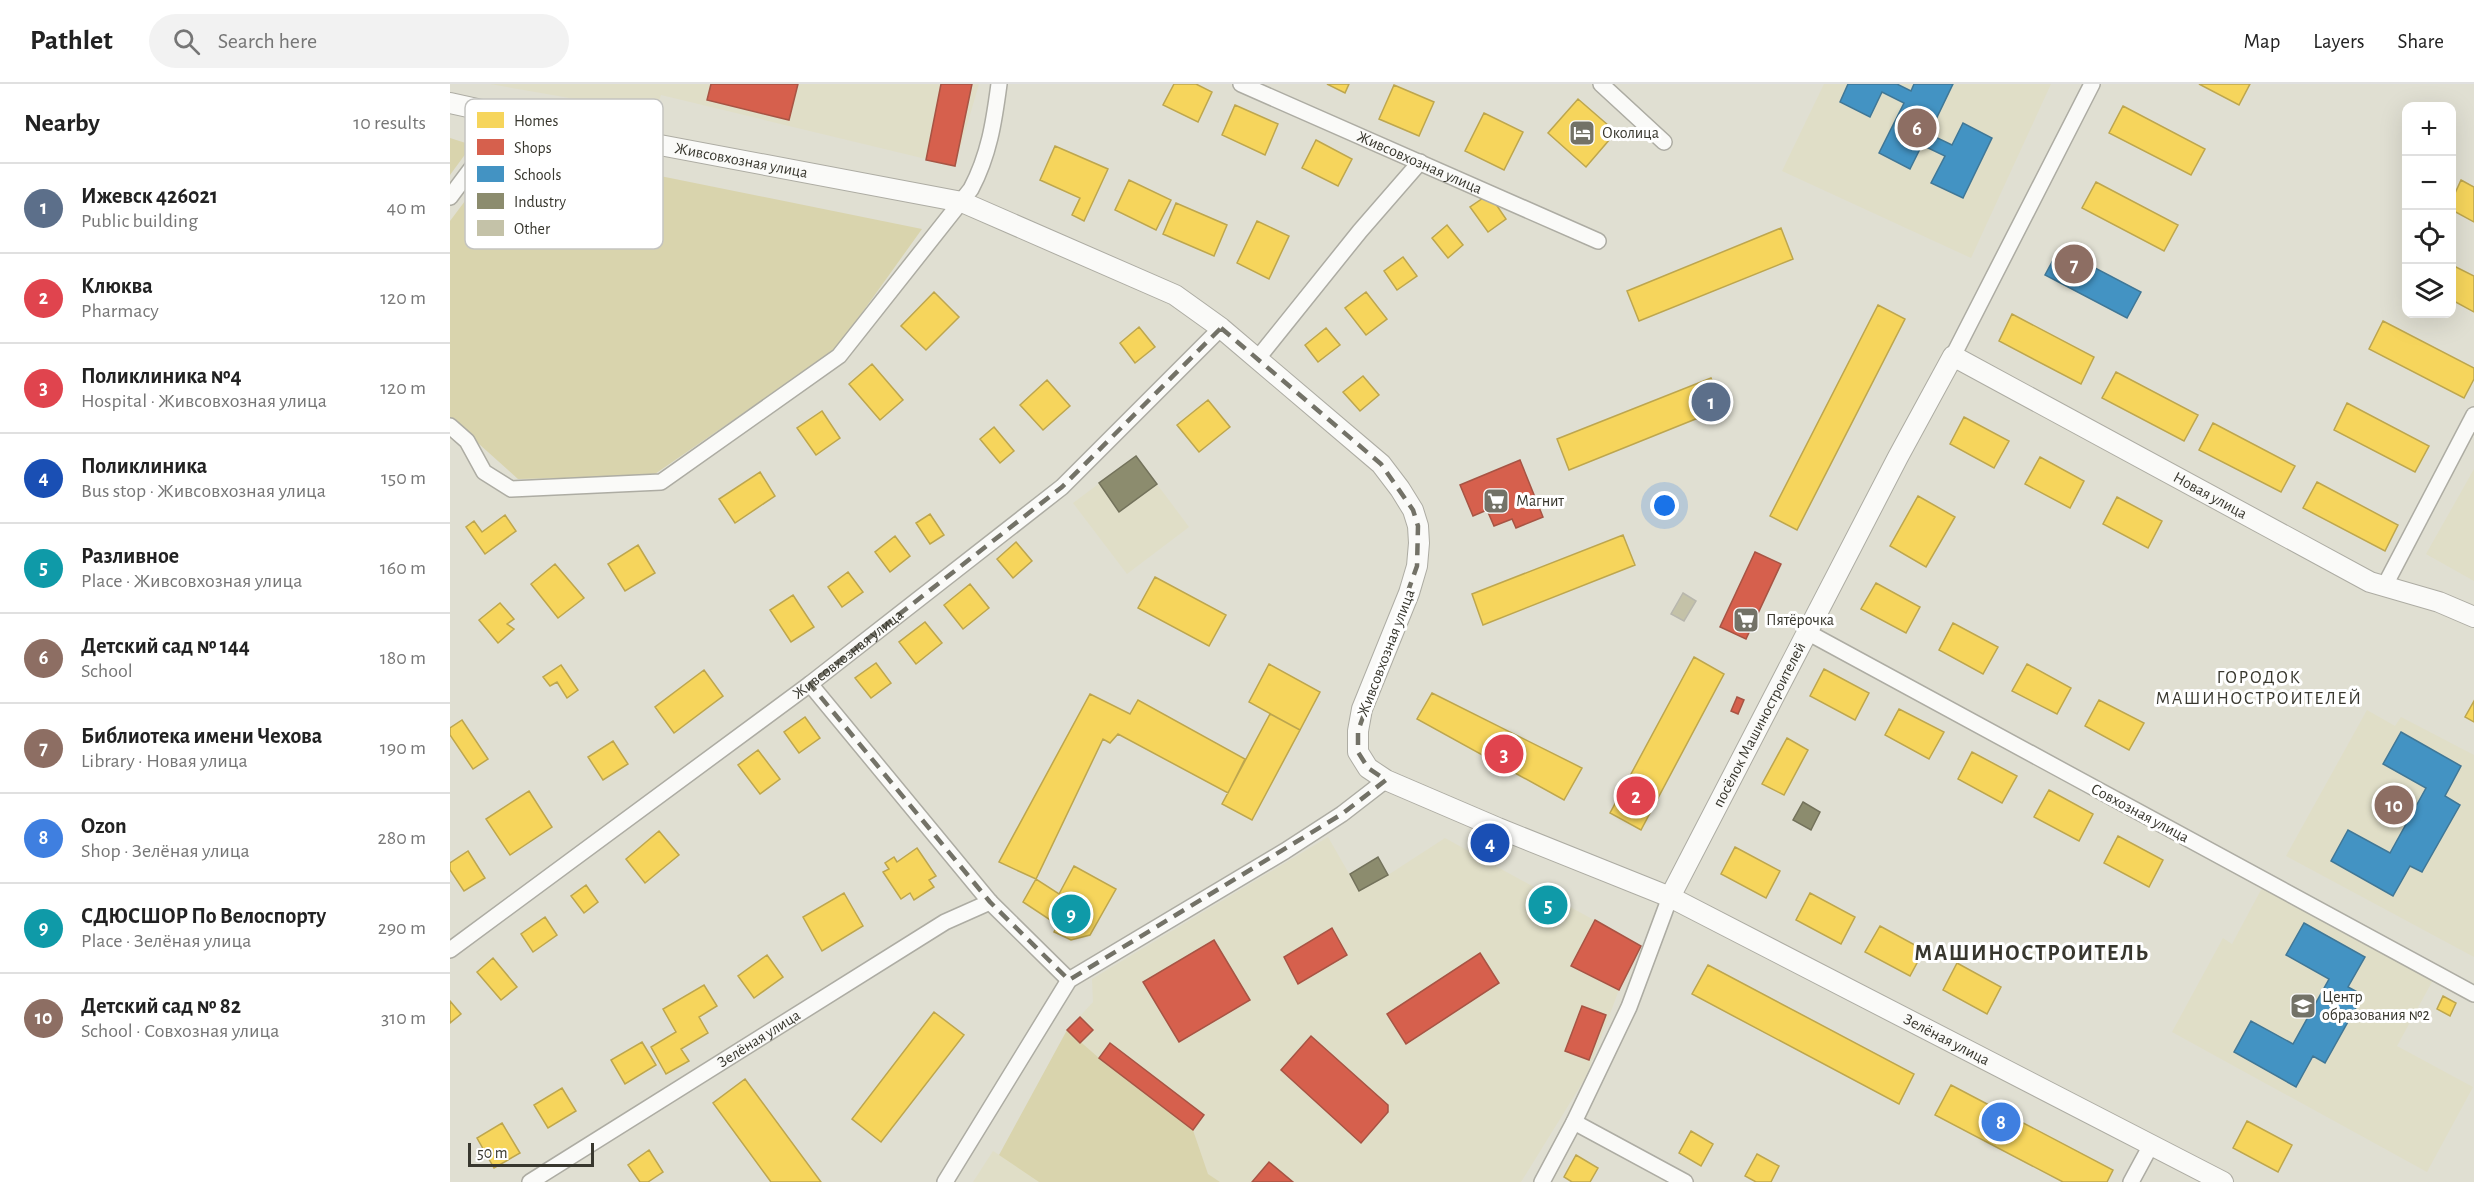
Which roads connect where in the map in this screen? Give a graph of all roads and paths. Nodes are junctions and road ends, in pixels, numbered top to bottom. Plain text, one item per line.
1 (999, 84) edge
2 (1241, 84) edge
3 (1601, 84) edge
4 (2092, 84) edge
5 (450, 103) edge
6 (465, 106) edge
7 (1664, 142) dead end
8 (663, 146) edge
9 (1419, 162) junction
10 (465, 177) edge
11 (450, 197) edge
12 (962, 202) junction
13 (1598, 241) dead end
14 (1221, 328) junction
15 (1953, 356) junction
16 (1258, 358) junction
17 (2474, 415) edge
18 (450, 426) edge
19 (2384, 587) junction
20 (2474, 617) edge
21 (1807, 632) junction
22 (810, 684) junction
23 (1386, 780) junction
24 (1670, 897) junction
25 (990, 902) junction
26 (450, 950) edge
27 (1069, 980) junction
28 (2474, 994) edge
29 (1574, 1122) junction
30 (2151, 1145) junction
31 (530, 1182) edge
32 (945, 1182) edge
33 (1542, 1182) edge
34 (1685, 1182) edge
35 (2131, 1182) edge
36 (2223, 1182) edge

1 - 12 street
2 - 9 street, Живсовхозная улица
3 - 7 street
4 - 15 street
5 - 6 street, Живсовхозная улица
8 - 12 street, Живсовхозная улица
9 - 13 street, Живсовхозная улица
9 - 16 street
10 - 11 street
12 - 14 street, Живсовхозная улица
12 - 18 street
14 - 16 street, Живсовхозная улица
14 - 22 street, Живсовхозная улица
15 - 19 street, Новая улица
15 - 21 street, посёлок Машиностроителей
16 - 23 street, Живсовхозная улица
17 - 19 street
19 - 20 street, Новая улица
21 - 24 street, посёлок Машиностроителей
21 - 28 street, Совхозная улица
22 - 25 street
22 - 26 street, Живсовхозная улица
23 - 24 street, Живсовхозная улица
23 - 27 street
24 - 29 street
24 - 30 street, Зелёная улица
25 - 27 street
25 - 31 street, Зелёная улица
27 - 32 street
29 - 33 street
29 - 34 street
30 - 35 street
30 - 36 street, Зелёная улица

